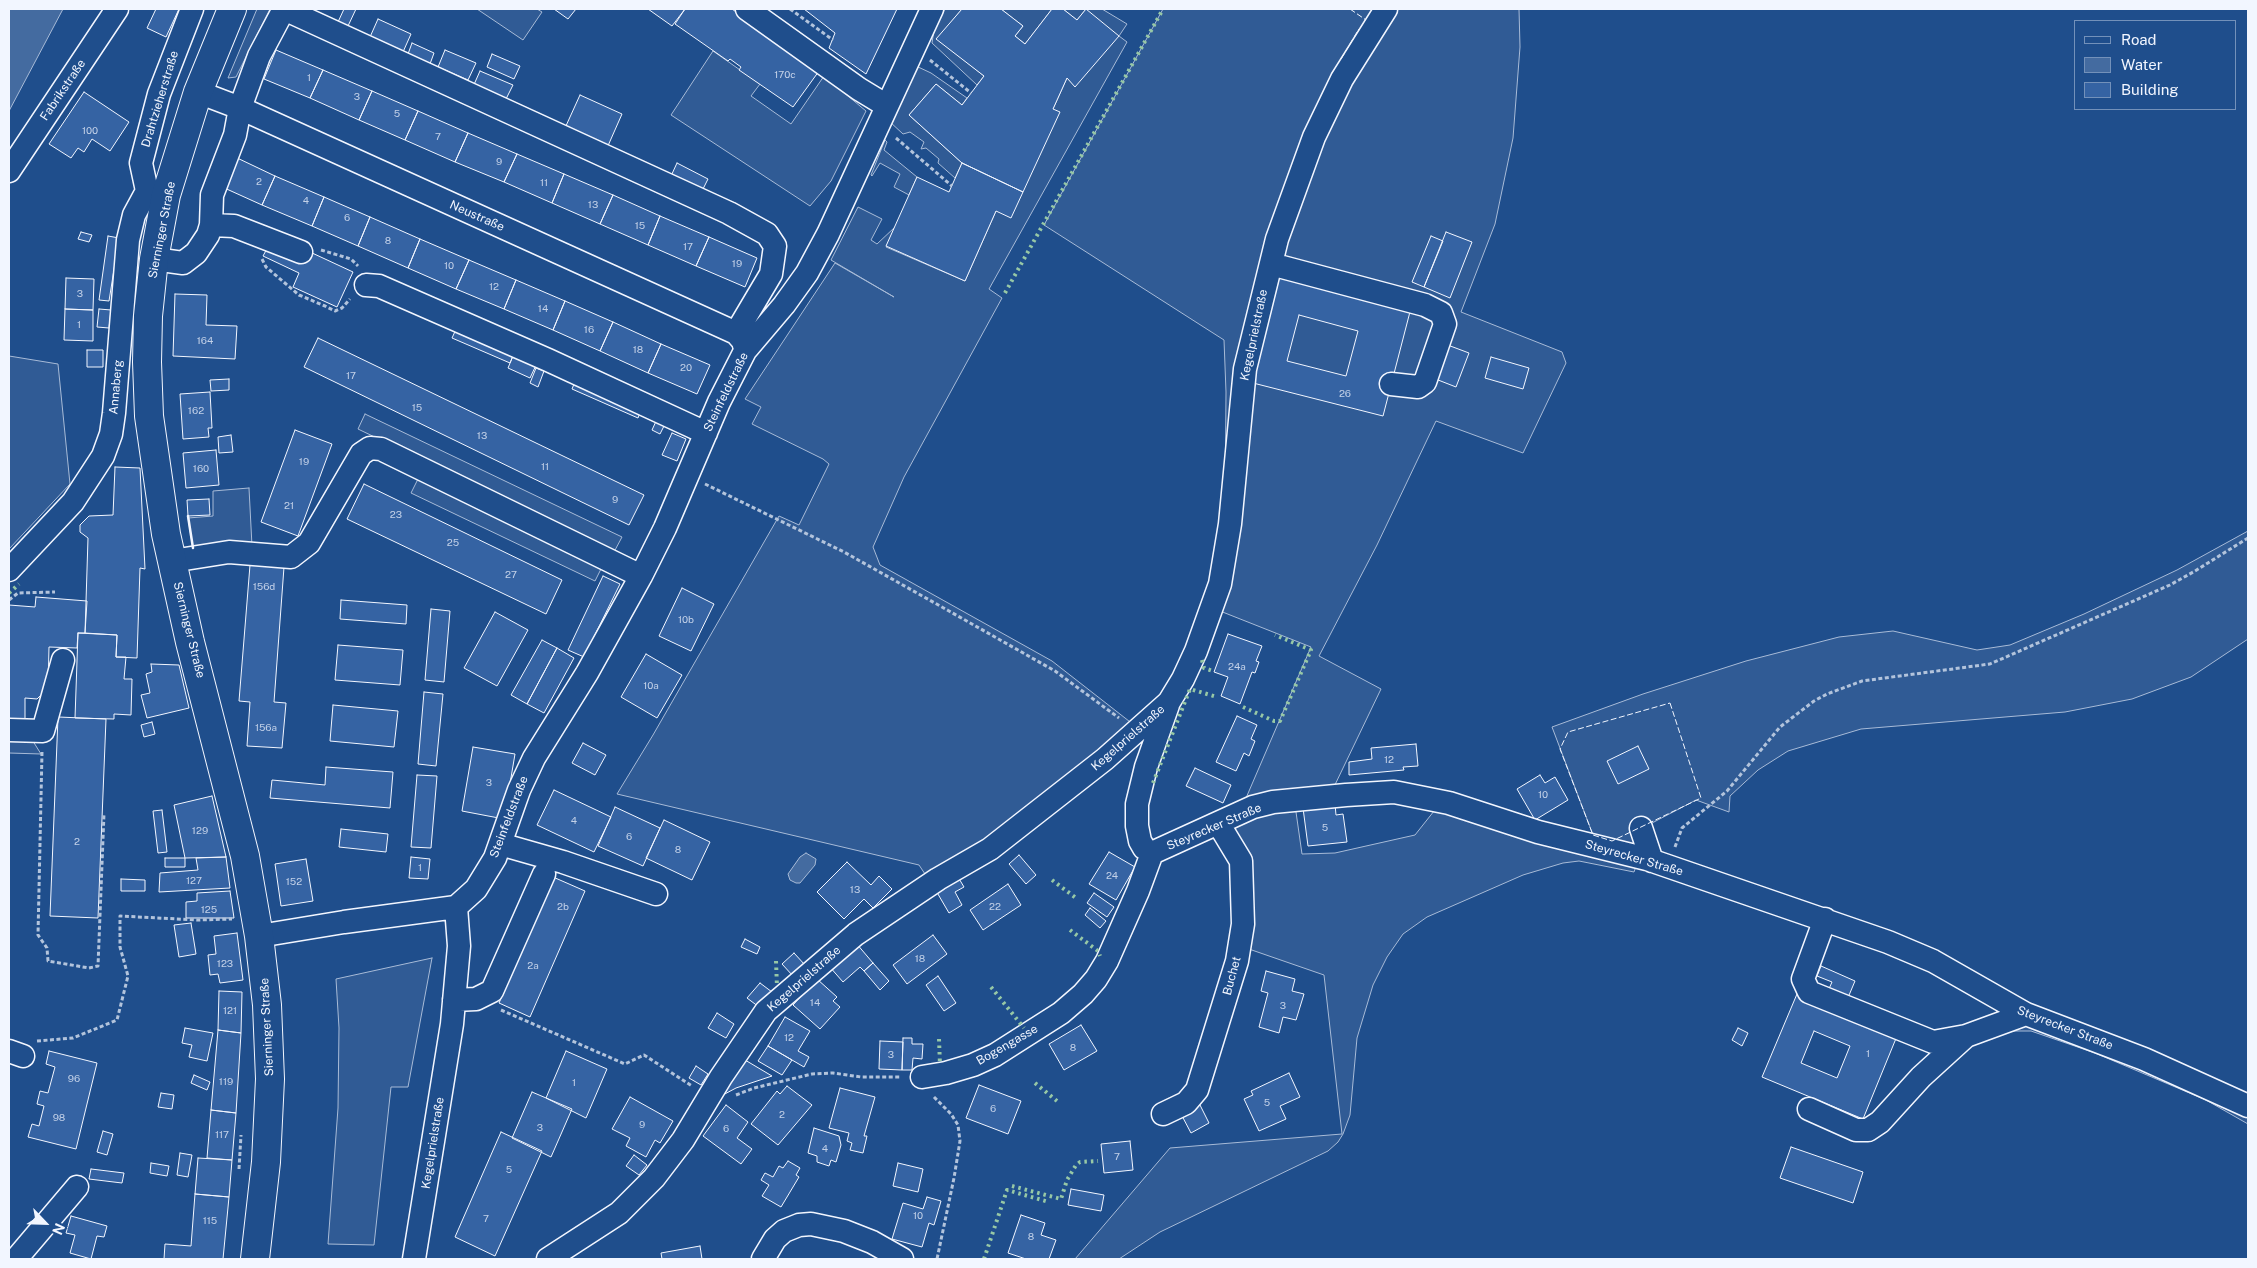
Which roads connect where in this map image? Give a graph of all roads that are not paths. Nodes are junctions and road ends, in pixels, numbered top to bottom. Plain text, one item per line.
1 (117, 9) edge
2 (192, 9) edge
3 (232, 9) edge
4 (284, 9) edge
5 (747, 9) edge
6 (932, 9) edge
7 (1386, 9) edge
8 (198, 92) junction
9 (240, 108) junction
10 (883, 114) junction
11 (9, 171) edge
12 (157, 193) junction
13 (211, 225) junction
14 (301, 252) road end
15 (154, 259) junction
16 (1271, 264) junction
17 (366, 285) road end
18 (741, 342) junction
19 (1391, 384) dead end
20 (706, 433) junction
21 (172, 561) junction
22 (9, 570) edge
23 (641, 576) junction
24 (63, 660) dead end
25 (1169, 702) junction
26 (9, 730) edge
27 (1218, 823) junction
28 (1641, 828) dead end
29 (500, 844) junction
30 (1152, 852) junction
31 (1652, 860) junction
32 (544, 874) dead end
33 (656, 894) dead end
34 (456, 907) junction
35 (1825, 919) junction
36 (250, 928) junction
37 (454, 1000) junction
38 (2026, 1014) junction
39 (1966, 1036) junction
40 (924, 1084) road end
41 (2248, 1106) edge
42 (1809, 1109) dead end
43 (1163, 1114) dead end
44 (77, 1187) dead end
45 (16, 1259) edge
46 (255, 1259) edge
47 (414, 1259) edge
48 (548, 1259) edge
49 (763, 1259) edge
50 (902, 1259) edge

1 - 11 street, Fabrikstraße
2 - 12 street, Drahtzieherstraße
3 - 8 main road, Sierninger Straße
4 - 9 street
4 - 18 street
5 - 10 street
6 - 10 street, Steinfeldstraße
7 - 16 street, Kegelprielstraße
8 - 9 street, Neustraße
8 - 12 main road, Sierninger Straße
9 - 13 street
9 - 18 street, Neustraße
10 - 18 street, Steinfeldstraße
12 - 15 main road, Sierninger Straße
12 - 22 street, Annaberg
13 - 14 street
13 - 15 street
15 - 21 main road, Sierninger Straße
16 - 19 street
16 - 25 street, Kegelprielstraße
17 - 20 street
18 - 20 street, Steinfeldstraße
20 - 23 street, Steinfeldstraße
21 - 23 street
21 - 36 main road, Sierninger Straße
23 - 29 street, Steinfeldstraße
24 - 26 street
25 - 30 street, Steyrecker Straße
25 - 48 street, Kegelprielstraße
27 - 30 street, Steyrecker Straße
27 - 31 street, Steyrecker Straße
27 - 43 street, Buchet
28 - 31 street
29 - 33 street
29 - 34 street, Steinfeldstraße
30 - 40 street, Bogengasse
31 - 35 street, Steyrecker Straße
32 - 37 street
34 - 36 street
34 - 37 street, Kegelprielstraße
35 - 38 street, Steyrecker Straße
35 - 39 street
36 - 46 main road, Sierninger Straße
37 - 47 street, Kegelprielstraße
38 - 39 street
38 - 41 street, Steyrecker Straße
39 - 42 street
44 - 45 street
49 - 50 street

